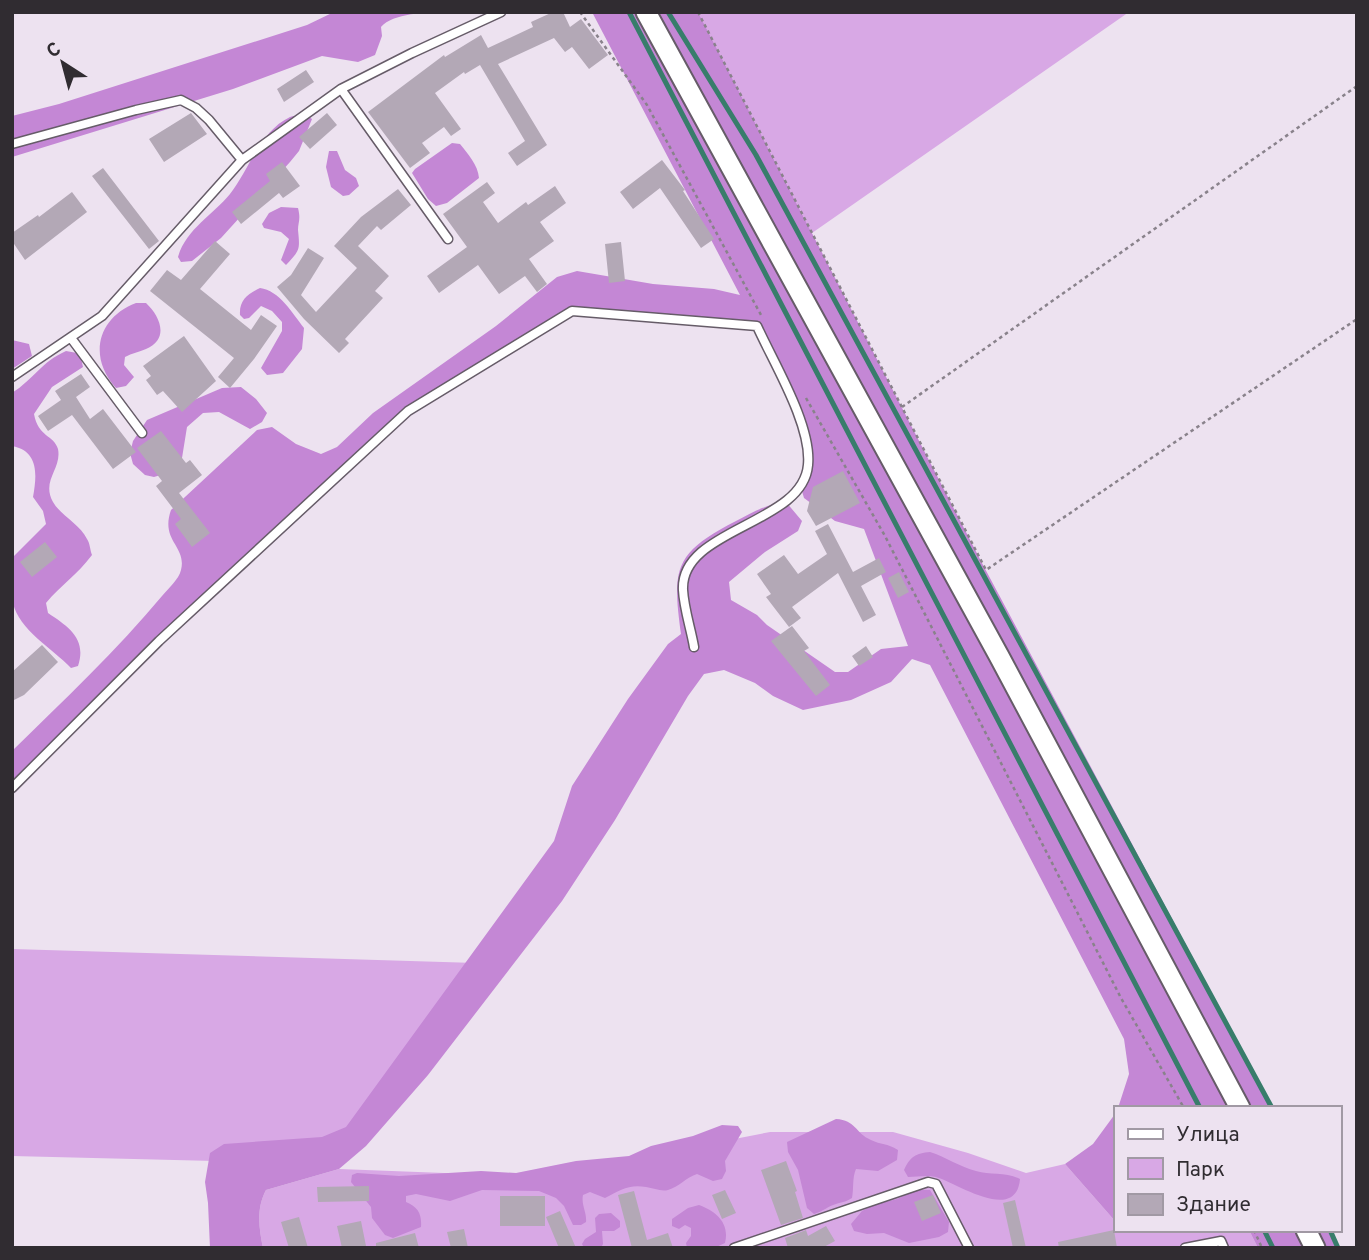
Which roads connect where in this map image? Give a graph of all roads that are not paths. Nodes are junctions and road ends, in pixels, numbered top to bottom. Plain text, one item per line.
1 (501, 12) edge
2 (646, 12) edge
3 (341, 89) junction
4 (12, 144) edge
5 (243, 160) junction
6 (448, 239) dead end
7 (71, 338) junction
8 (12, 377) edge
9 (142, 433) dead end
10 (694, 648) dead end
11 (12, 788) edge
12 (1239, 1106) edge
13 (1307, 1232) edge
14 (734, 1248) edge
15 (969, 1248) edge
16 (1185, 1248) edge
17 (1224, 1248) edge
18 (1315, 1248) edge

1 - 3 lane
2 - 12 street
3 - 5 lane
3 - 6 lane
4 - 5 lane
5 - 7 lane
7 - 8 lane
7 - 9 lane
10 - 11 lane
13 - 18 street
14 - 15 lane
16 - 17 lane

